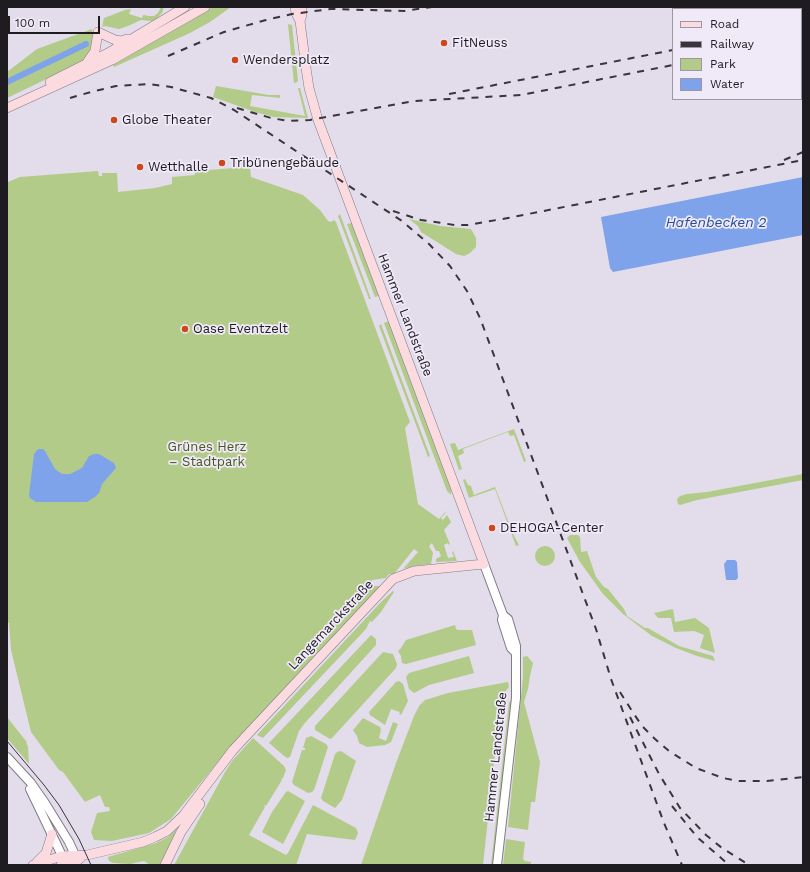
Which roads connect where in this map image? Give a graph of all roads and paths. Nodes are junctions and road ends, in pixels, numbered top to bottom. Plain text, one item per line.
1 (185, 7) edge
2 (204, 7) edge
3 (295, 7) edge
4 (302, 7) edge
5 (174, 10) edge
6 (190, 16) junction
7 (300, 21) junction
8 (132, 38) junction
9 (110, 56) junction
10 (82, 66) junction
11 (7, 102) edge
12 (7, 108) edge
13 (484, 564) junction
14 (7, 757) edge
15 (226, 758) junction
16 (19, 771) junction
17 (52, 834) junction
18 (79, 859) edge
19 (64, 862) edge
20 (33, 865) edge
21 (165, 865) edge
22 (497, 865) edge

1 - 5 main road
2 - 6 main road
3 - 7 main road, Hammer Landstraße
4 - 7 main road, Hammer Landstraße
5 - 6 main road
5 - 8 main road
6 - 9 main road
7 - 13 main road, Hammer Landstraße
8 - 9 main road
8 - 10 main road
9 - 10 main road
9 - 12 main road
10 - 11 main road
13 - 15 main road, Langemarckstraße
13 - 22 street, Hammer Landstraße
14 - 16 street
15 - 18 main road, Langemarckstraße
15 - 21 main road, Langemarckstraße
16 - 17 street
16 - 18 street
17 - 19 street
17 - 20 main road
18 - 19 main road, Langemarckstraße
19 - 20 main road, Langemarckstraße

